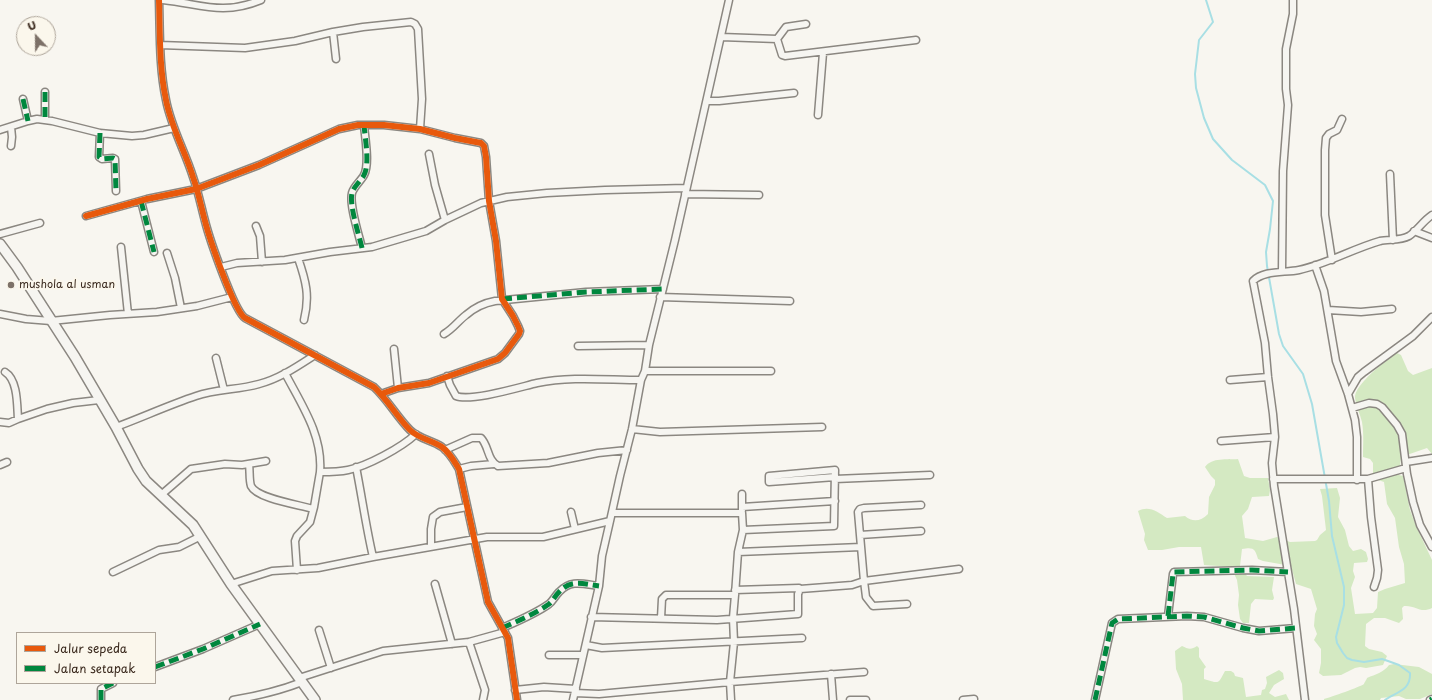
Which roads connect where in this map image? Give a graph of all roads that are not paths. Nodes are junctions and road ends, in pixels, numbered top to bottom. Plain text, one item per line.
1 (159, 0) edge
2 (163, 0) edge
3 (261, 0) edge
4 (730, 0) edge
5 (1293, 0) edge
6 (806, 24) dead end
7 (333, 32) junction
8 (721, 37) junction
9 (777, 39) junction
10 (916, 40) dead end
11 (160, 45) junction
12 (823, 52) junction
13 (336, 59) dead end
14 (45, 92) dead end
15 (794, 93) dead end
16 (23, 99) dead end
17 (706, 101) junction
18 (818, 115) dead end
19 (1342, 119) dead end
20 (45, 120) junction
21 (28, 121) junction
22 (364, 126) junction
23 (11, 127) junction
24 (174, 128) junction
25 (420, 129) junction
26 (0, 130) edge
27 (100, 133) junction
28 (11, 146) dead end
29 (429, 154) dead end
30 (1390, 174) dead end
31 (196, 189) junction
32 (116, 191) dead end
33 (686, 191) junction
34 (759, 195) dead end
35 (141, 201) junction
36 (489, 201) junction
37 (1432, 215) edge
38 (86, 216) dead end
39 (445, 220) junction
40 (40, 223) dead end
41 (256, 226) dead end
42 (1414, 231) junction
43 (0, 234) edge
44 (1432, 238) edge
45 (1393, 240) junction
46 (0, 244) edge
47 (121, 247) dead end
48 (362, 248) junction
49 (154, 252) dead end
50 (167, 253) dead end
51 (298, 258) junction
52 (1332, 260) junction
53 (262, 262) junction
54 (1315, 265) junction
55 (221, 267) junction
56 (1282, 271) junction
57 (662, 289) junction
58 (232, 297) junction
59 (660, 297) junction
60 (502, 300) junction
61 (790, 301) dead end
62 (181, 308) junction
63 (1392, 309) dead end
64 (1328, 310) junction
65 (0, 314) edge
66 (128, 314) junction
67 (1432, 317) edge
68 (304, 320) dead end
69 (51, 321) junction
70 (444, 334) dead end
71 (648, 345) junction
72 (578, 346) dead end
73 (394, 349) dead end
74 (315, 355) junction
75 (216, 358) dead end
76 (645, 370) junction
77 (771, 371) dead end
78 (5, 372) dead end
79 (285, 373) junction
80 (447, 376) junction
81 (1268, 377) junction
82 (642, 380) junction
83 (1230, 380) dead end
84 (398, 388) junction
85 (224, 390) junction
86 (381, 394) junction
87 (1348, 394) junction
88 (99, 400) junction
89 (1352, 408) junction
90 (18, 419) junction
91 (0, 422) edge
92 (822, 427) dead end
93 (116, 428) junction
94 (632, 430) junction
95 (416, 434) junction
96 (1275, 437) junction
97 (1221, 441) dead end
98 (445, 450) junction
99 (627, 450) junction
100 (1432, 458) edge
101 (266, 461) dead end
102 (7, 462) dead end
103 (249, 464) junction
104 (494, 464) junction
105 (0, 465) edge
106 (1406, 465) junction
107 (356, 467) junction
108 (459, 469) junction
109 (320, 472) junction
110 (930, 475) dead end
111 (835, 478) junction
112 (1273, 479) junction
113 (1368, 479) junction
114 (1357, 480) junction
115 (742, 494) dead end
116 (160, 495) junction
117 (834, 502) junction
118 (921, 505) dead end
119 (467, 507) junction
120 (313, 509) junction
121 (742, 510) junction
122 (571, 512) dead end
123 (612, 513) junction
124 (610, 521) junction
125 (575, 530) junction
126 (743, 530) junction
127 (921, 531) dead end
128 (860, 535) junction
129 (201, 536) junction
130 (474, 539) junction
131 (431, 546) junction
132 (861, 547) junction
133 (1432, 547) edge
134 (738, 552) junction
135 (372, 557) junction
136 (959, 569) dead end
137 (297, 570) junction
138 (113, 572) dead end
139 (1288, 572) junction
140 (864, 581) junction
141 (231, 584) junction
142 (436, 584) dead end
143 (599, 586) junction
144 (1374, 587) dead end
145 (800, 589) junction
146 (735, 593) junction
147 (906, 604) dead end
148 (1168, 616) junction
149 (592, 617) junction
150 (661, 618) junction
151 (733, 618) junction
152 (260, 624) junction
153 (1296, 628) junction
154 (319, 630) dead end
155 (504, 630) junction
156 (802, 638) dead end
157 (469, 642) junction
158 (734, 642) junction
159 (452, 644) junction
160 (586, 645) junction
161 (549, 655) dead end
162 (583, 655) junction
163 (156, 667) edge
164 (331, 668) junction
165 (864, 672) dead end
166 (832, 674) junction
167 (300, 680) junction
168 (730, 682) junction
169 (110, 684) edge
170 (515, 690) junction
171 (575, 691) junction
172 (974, 699) edge
173 (101, 700) edge
174 (233, 700) edge
175 (315, 700) edge
176 (483, 700) edge
177 (517, 700) edge
178 (573, 700) edge
179 (731, 700) edge
180 (833, 700) edge
181 (850, 700) edge
182 (866, 700) edge
183 (963, 700) edge
184 (1095, 700) edge
185 (1305, 700) edge

1 - 11 street
2 - 3 street
4 - 8 street
5 - 56 street
6 - 9 street
7 - 11 street
7 - 13 street
7 - 25 street
8 - 9 street
8 - 17 street
9 - 12 street
10 - 12 street
11 - 24 street
12 - 18 street
14 - 20 street
15 - 17 street
16 - 21 street
17 - 33 street
19 - 52 street
20 - 21 street
20 - 27 street
21 - 23 street
22 - 25 street
22 - 31 street
22 - 48 street
23 - 26 street
23 - 28 street
24 - 27 street
24 - 31 street
25 - 36 street
27 - 32 street
29 - 39 street
30 - 45 street
31 - 35 street
31 - 55 street
33 - 34 street
33 - 36 street
33 - 57 street
35 - 38 street
35 - 49 street
36 - 39 street
36 - 60 street
37 - 42 street
39 - 48 street
40 - 43 street
41 - 53 street
42 - 44 street
42 - 45 street
45 - 52 street
46 - 69 main road
47 - 66 street
48 - 51 street
50 - 62 street
51 - 53 street
51 - 68 street
52 - 54 street
53 - 55 street
54 - 56 street
54 - 64 street
55 - 58 street
56 - 81 street
57 - 59 street
57 - 60 street
58 - 62 street
58 - 74 street
59 - 61 street
59 - 71 street
60 - 70 street
60 - 80 street
62 - 66 street
63 - 64 street
64 - 87 street
65 - 69 street
66 - 69 street
67 - 87 street
69 - 88 main road
71 - 72 street
71 - 76 street
73 - 84 street
74 - 79 street
74 - 86 street
75 - 85 street
76 - 77 street
76 - 82 street
78 - 90 street
79 - 85 street
79 - 109 street
80 - 82 street
80 - 84 street
81 - 83 street
81 - 96 street
82 - 94 street
84 - 86 street
85 - 93 street
86 - 95 street
87 - 89 street
88 - 90 street
88 - 93 main road
89 - 106 street
89 - 114 street
90 - 91 street
92 - 94 street
93 - 116 main road
94 - 99 street
95 - 98 street
95 - 107 street
96 - 97 street
96 - 112 street
98 - 104 street
98 - 108 street
99 - 104 street
99 - 123 street
100 - 106 street
101 - 103 street
102 - 105 street
103 - 116 street
103 - 120 street
104 - 108 street
106 - 113 street
106 - 133 street
107 - 109 street
107 - 135 street
108 - 119 street
109 - 120 street
110 - 111 street
111 - 111 street
111 - 117 street
112 - 114 street
112 - 139 street
113 - 114 street
113 - 144 street
115 - 121 street
116 - 129 main road
117 - 121 street
117 - 126 street
118 - 128 street
119 - 130 street
119 - 131 street
120 - 137 street
121 - 123 street
121 - 126 street
122 - 125 street
123 - 124 street
124 - 125 street
124 - 143 street
125 - 130 street
126 - 134 street
127 - 128 street
128 - 132 street
129 - 138 street
129 - 141 main road
130 - 131 street
130 - 155 street
131 - 135 street
132 - 134 street
132 - 140 street
134 - 146 street
135 - 137 street
136 - 140 street
137 - 141 street
139 - 148 street
139 - 153 street
140 - 145 street
140 - 147 street
141 - 152 main road
142 - 159 street
143 - 149 street
143 - 155 street
145 - 146 street
145 - 151 street
146 - 150 street
146 - 151 street
148 - 153 street
148 - 184 street
149 - 150 street
149 - 160 street
150 - 151 street
151 - 158 street
152 - 163 street
152 - 167 main road
153 - 185 street
154 - 164 street
155 - 157 street
155 - 170 street
156 - 158 street
157 - 159 street
157 - 176 street
158 - 160 street
158 - 168 street
159 - 164 street
160 - 162 street
161 - 162 street
162 - 171 street
164 - 167 street
165 - 166 street
166 - 168 street
166 - 180 street
167 - 174 street
167 - 175 main road
168 - 171 street
168 - 179 street
169 - 173 street
170 - 171 street
170 - 177 street
171 - 178 street
172 - 183 street
181 - 182 street

